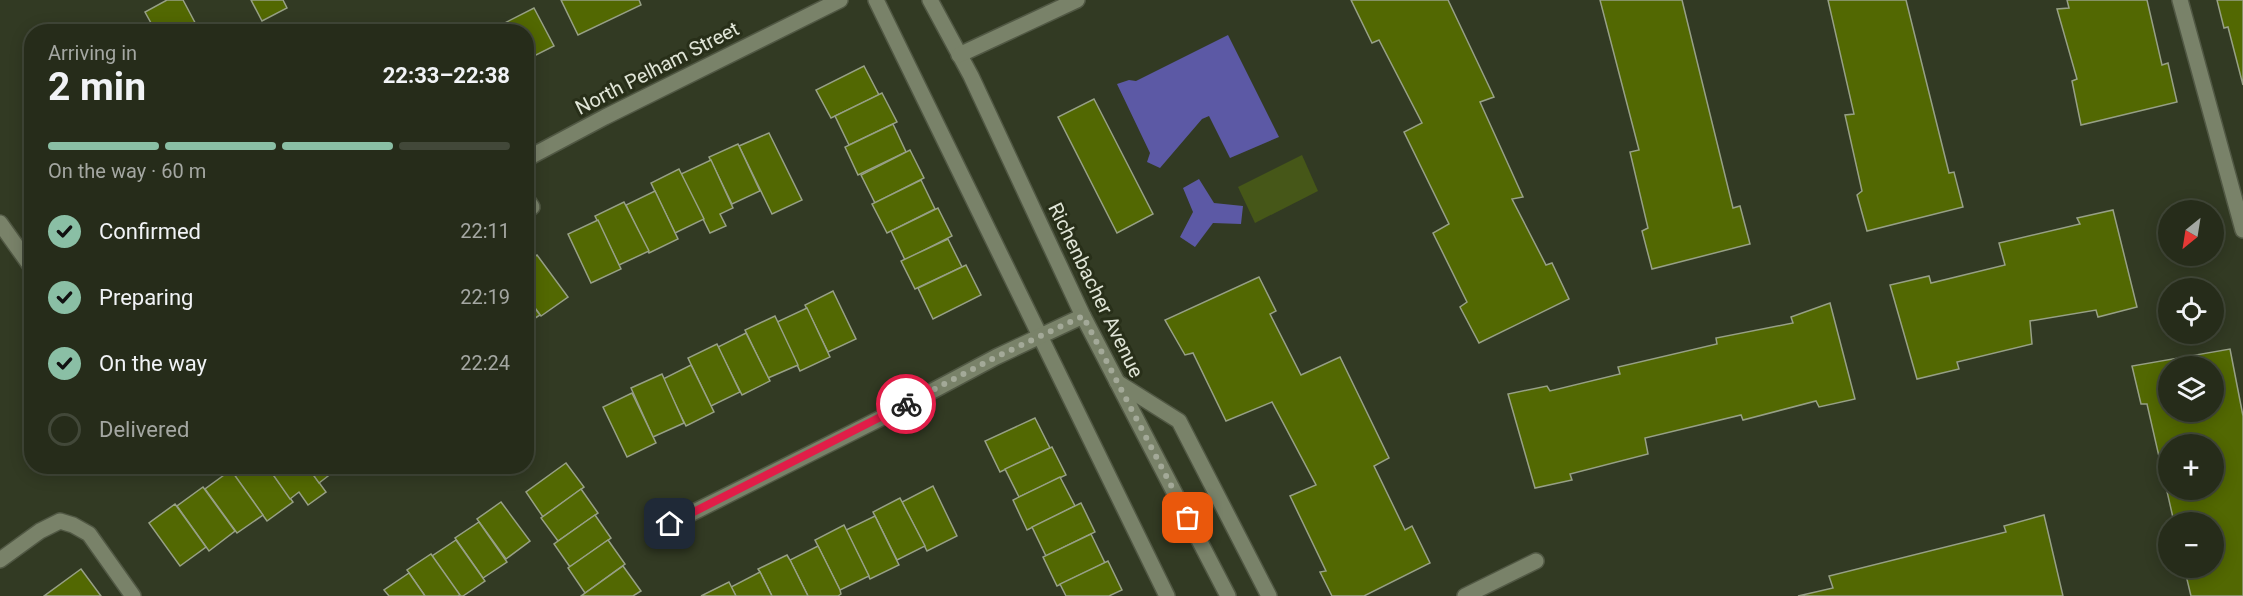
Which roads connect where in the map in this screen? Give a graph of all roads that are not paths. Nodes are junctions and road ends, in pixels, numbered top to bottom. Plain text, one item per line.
1 (840, 0) edge
2 (876, 0) edge
3 (930, 0) edge
4 (1077, 0) edge
5 (2180, 0) edge
6 (959, 55) junction
7 (534, 155) edge
8 (0, 223) edge
9 (2243, 230) edge
10 (24, 257) edge
11 (1083, 316) junction
12 (1040, 336) junction
13 (1117, 382) junction
14 (670, 524) dead end
15 (0, 560) edge
16 (1536, 561) dead end
17 (133, 596) edge
18 (1167, 596) edge
19 (1228, 596) edge
20 (1269, 596) edge
21 (1465, 596) edge

1 - 7 street, North Pelham Street
2 - 12 street
3 - 6 street, Richenbacher Avenue
4 - 6 street
5 - 9 street
6 - 11 street, Richenbacher Avenue
8 - 10 street
11 - 12 street
11 - 13 street, Richenbacher Avenue
12 - 14 street
12 - 18 street
13 - 19 street, Richenbacher Avenue
13 - 20 street
15 - 17 street
16 - 21 street

